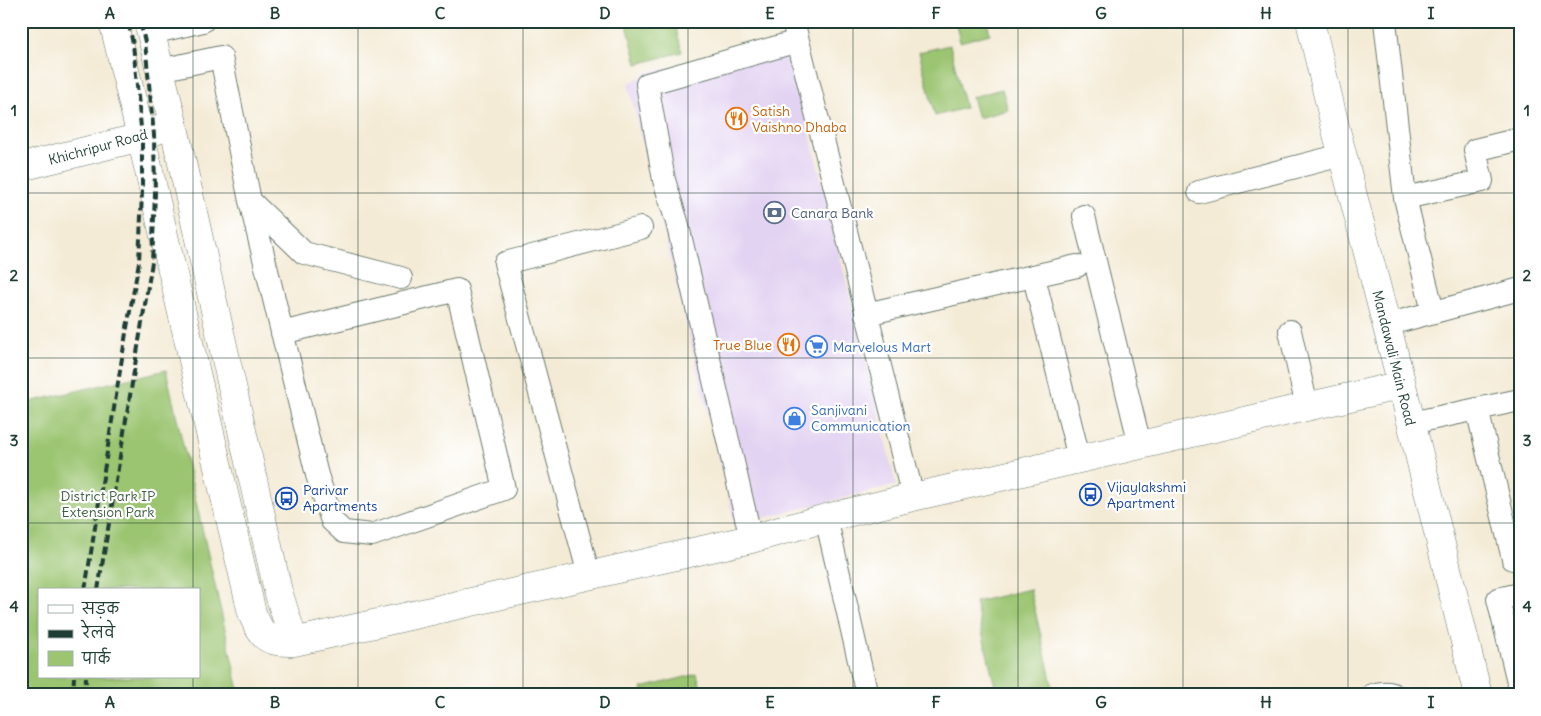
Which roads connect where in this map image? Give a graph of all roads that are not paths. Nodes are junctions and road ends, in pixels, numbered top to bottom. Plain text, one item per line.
1 (113, 21) edge
2 (203, 21) edge
3 (1310, 21) edge
4 (1389, 22) edge
5 (149, 27) edge
6 (795, 31) edge
7 (160, 70) junction
8 (173, 123) junction
9 (142, 138) junction
10 (1520, 138) edge
11 (1342, 155) junction
12 (21, 166) edge
13 (1199, 192) dead end
14 (1405, 198) junction
15 (250, 201) junction
16 (1084, 216) dead end
17 (642, 228) dead end
18 (1078, 266) dead end
19 (1034, 277) junction
20 (401, 278) dead end
21 (1520, 289) edge
22 (1433, 312) junction
23 (866, 314) junction
24 (1386, 325) junction
25 (1290, 331) dead end
26 (282, 333) junction
27 (1402, 384) junction
28 (1520, 400) edge
29 (1307, 407) junction
30 (1477, 409) junction
31 (1411, 424) junction
32 (1140, 445) junction
33 (1079, 458) junction
34 (913, 497) junction
35 (826, 518) junction
36 (751, 538) junction
37 (1513, 559) dead end
38 (589, 575) junction
39 (1520, 594) edge
40 (294, 642) junction
41 (1520, 690) edge
42 (867, 695) edge
43 (1372, 695) edge
44 (1394, 695) edge
45 (1478, 695) edge

1 - 9 street
2 - 5 street
3 - 11 street, Mandawali Main Road
4 - 14 street
5 - 7 street
6 - 23 street
6 - 36 street
7 - 8 street
7 - 15 street
8 - 9 street, Khichripur Road
8 - 40 street
9 - 12 street, Khichripur Road
9 - 40 street
10 - 14 street
11 - 13 street
11 - 24 street, Mandawali Main Road
14 - 22 street
15 - 20 street
15 - 26 street
16 - 32 street
17 - 38 street
18 - 19 street
19 - 23 street
19 - 33 street
21 - 22 street
22 - 24 street
23 - 34 street
24 - 27 street, Mandawali Main Road
25 - 29 street
26 - 26 street
27 - 29 street
27 - 31 street, Mandawali Main Road
28 - 30 street
29 - 32 street
30 - 31 street
30 - 37 street
31 - 45 street, Mandawali Main Road
32 - 33 street
33 - 34 street
34 - 35 street
35 - 36 street
35 - 42 street
36 - 38 street
38 - 40 street
39 - 41 street
43 - 44 street

